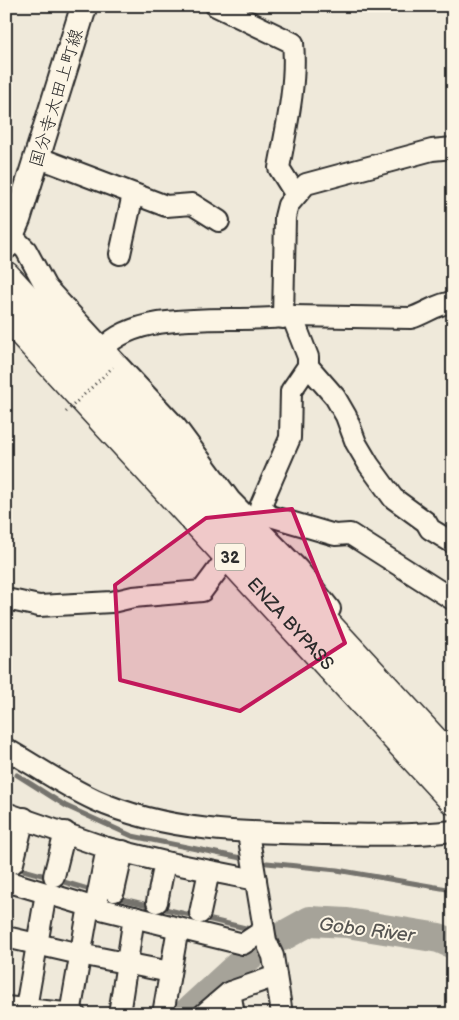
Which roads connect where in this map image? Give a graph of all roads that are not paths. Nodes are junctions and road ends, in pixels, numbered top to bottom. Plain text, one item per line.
1 (84, 6) edge
2 (216, 6) edge
3 (453, 148) edge
4 (37, 157) junction
5 (133, 194) junction
6 (296, 195) junction
7 (219, 221) dead end
8 (8, 240) edge
9 (120, 254) dead end
10 (6, 276) edge
11 (453, 302) edge
12 (6, 315) edge
13 (288, 317) junction
14 (104, 349) junction
15 (308, 366) junction
16 (453, 543) edge
17 (228, 556) junction
18 (453, 598) edge
19 (6, 599) edge
20 (453, 741) edge
21 (8, 753) edge
22 (453, 761) edge
23 (453, 800) edge
24 (15, 815) edge
25 (65, 832) junction
26 (453, 832) edge
27 (248, 833) junction
28 (115, 849) junction
29 (165, 862) junction
30 (209, 870) junction
31 (10, 872) edge
32 (256, 880) junction
33 (50, 885) junction
34 (114, 891) dead end
35 (157, 902) dead end
36 (92, 907) junction
37 (200, 913) dead end
38 (134, 917) junction
39 (178, 928) junction
40 (264, 930) junction
41 (6, 937) edge
42 (37, 944) junction
43 (80, 954) junction
44 (126, 963) junction
45 (170, 972) junction
46 (276, 976) junction
47 (230, 992) junction
48 (6, 1007) edge
49 (26, 1008) junction
50 (72, 1013) edge
51 (119, 1014) edge
52 (163, 1014) edge
53 (204, 1014) edge
54 (234, 1014) edge
55 (282, 1014) edge

1 - 4 main road, 国分寺太田上町線
2 - 6 street
3 - 6 street
4 - 5 street
4 - 8 main road, 国分寺太田上町線
5 - 7 street
5 - 9 street
6 - 13 street
8 - 14 street
10 - 22 highway, ENZA BYPASS / 32
11 - 13 street
12 - 17 highway, ENZA BYPASS / 32
13 - 14 street
13 - 15 street
14 - 20 street
15 - 16 street
15 - 18 street
17 - 19 street
17 - 23 highway, ENZA BYPASS / 32
21 - 27 street
24 - 25 street
24 - 31 street
25 - 28 street
25 - 33 street
26 - 27 street
27 - 32 street
28 - 29 street
28 - 34 street
28 - 36 street
29 - 30 street
29 - 35 street
30 - 32 street
30 - 37 street
31 - 33 street
32 - 40 street
33 - 36 street
33 - 42 street
36 - 38 street
36 - 43 street
38 - 39 street
38 - 44 street
39 - 40 street
39 - 45 street
40 - 46 street
41 - 42 street
42 - 43 street
42 - 49 street
43 - 44 street
43 - 50 street
44 - 45 street
44 - 51 street
45 - 52 street
46 - 47 street
46 - 55 street
47 - 53 street
47 - 54 street
48 - 49 street
49 - 50 street

